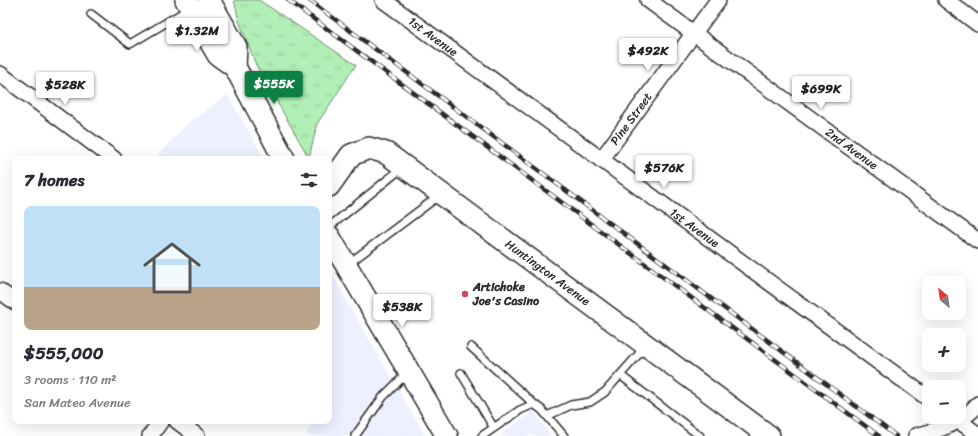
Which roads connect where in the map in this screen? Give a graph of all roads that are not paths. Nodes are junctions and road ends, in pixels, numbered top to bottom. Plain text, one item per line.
1 (383, 0) edge
2 (648, 0) edge
3 (718, 0) edge
4 (946, 0) edge
5 (195, 3) edge
6 (91, 14) dead end
7 (978, 24) edge
8 (693, 34) junction
9 (0, 74) edge
10 (110, 156) edge
11 (282, 156) edge
12 (601, 160) junction
13 (404, 166) junction
14 (332, 182) edge
15 (441, 194) junction
16 (332, 225) edge
17 (332, 241) edge
18 (978, 241) edge
19 (346, 265) junction
20 (0, 291) edge
21 (12, 300) edge
22 (647, 345) junction
23 (471, 347) dead end
24 (408, 371) junction
25 (461, 373) dead end
26 (620, 375) junction
27 (922, 394) edge
28 (534, 404) junction
29 (978, 404) edge
30 (966, 414) edge
31 (547, 416) junction
32 (158, 424) edge
33 (181, 424) edge
34 (949, 424) edge
35 (964, 424) edge
36 (494, 428) junction
37 (978, 435) edge
38 (150, 436) edge
39 (197, 436) edge
40 (355, 436) edge
41 (447, 436) edge
42 (482, 436) edge
43 (564, 436) edge
44 (700, 436) edge
45 (769, 436) edge
46 (916, 436) edge

1 - 12 street, 1st Avenue
2 - 8 street, 2nd Avenue
3 - 8 street, Pine Street
4 - 7 street
5 - 6 lane
5 - 11 street
8 - 12 street, Pine Street
8 - 18 street, 2nd Avenue
9 - 10 street
12 - 27 street, 1st Avenue
13 - 14 street, Huntington Avenue
13 - 15 street, Huntington Avenue
13 - 16 lane
15 - 19 lane
15 - 22 street, Huntington Avenue
17 - 19 street
19 - 24 street
20 - 21 street
22 - 26 lane
22 - 45 street, Huntington Avenue
23 - 28 lane
24 - 40 lane
24 - 41 street
25 - 36 lane
26 - 31 lane
26 - 44 lane
28 - 31 lane
28 - 36 lane
29 - 30 street
31 - 43 lane
32 - 38 street
33 - 39 street
34 - 46 street
35 - 37 street
36 - 42 lane

